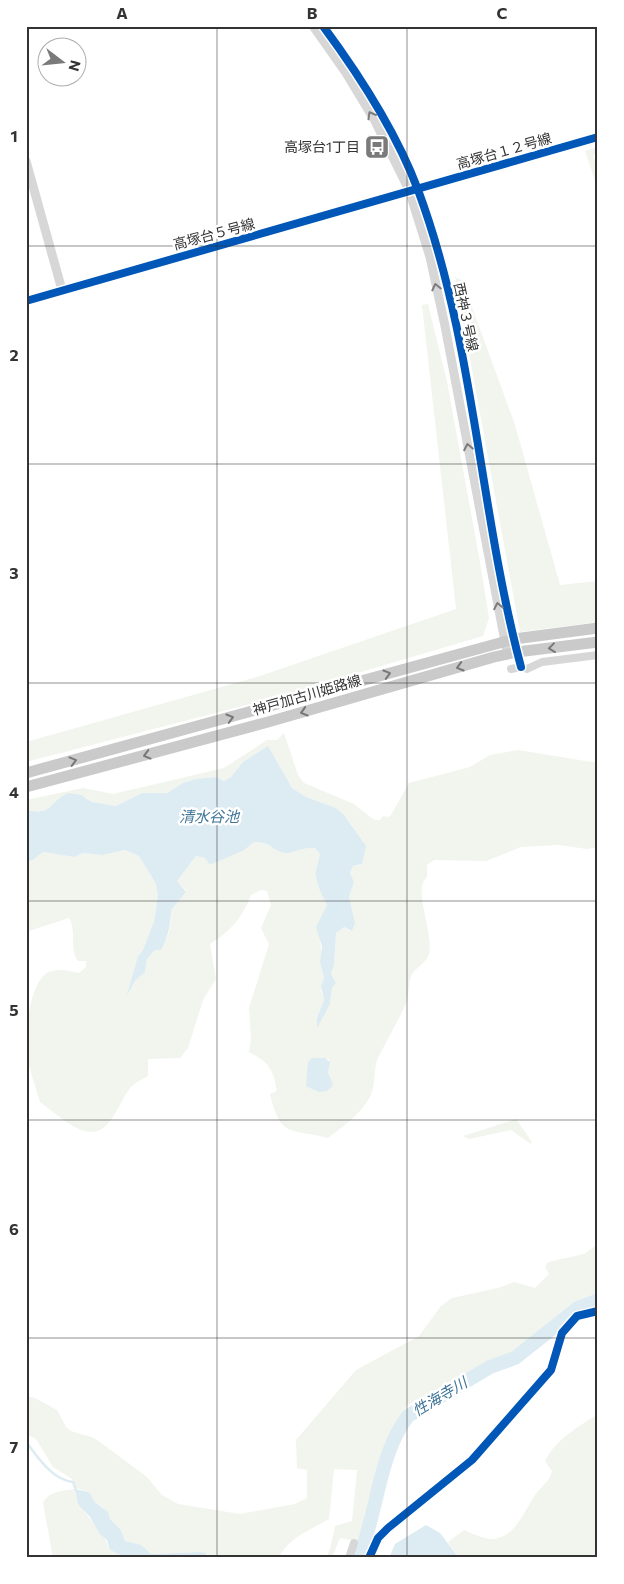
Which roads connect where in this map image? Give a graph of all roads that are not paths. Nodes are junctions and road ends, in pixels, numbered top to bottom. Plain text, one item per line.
1 (313, 26) edge
2 (323, 26) edge
3 (598, 137) edge
4 (26, 161) edge
5 (413, 189) junction
6 (62, 290) junction
7 (26, 301) edge
8 (598, 628) edge
9 (509, 640) junction
10 (598, 642) edge
11 (512, 653) junction
12 (598, 655) edge
13 (521, 667) junction
14 (510, 669) dead end
15 (26, 774) edge
16 (26, 787) edge
17 (598, 1312) edge
18 (354, 1543) dead end
19 (349, 1558) edge
20 (369, 1558) edge

5 -> 1 street, 西神３号線
2 - 5 street, 西神３号線
3 - 5 street, 高塚台１２号線
4 - 6 street
5 - 6 street, 高塚台５号線
5 - 9 street, 西神３号線
6 - 7 street, 高塚台５号線
8 - 9 main road, 神戸加古川姫路線
9 - 11 street, 西神３号線
15 -> 9 main road, 神戸加古川姫路線
10 -> 11 main road, 神戸加古川姫路線
11 - 13 street
11 -> 16 main road, 神戸加古川姫路線
12 - 13 street
13 - 14 street
17 - 20 street
18 - 19 street

